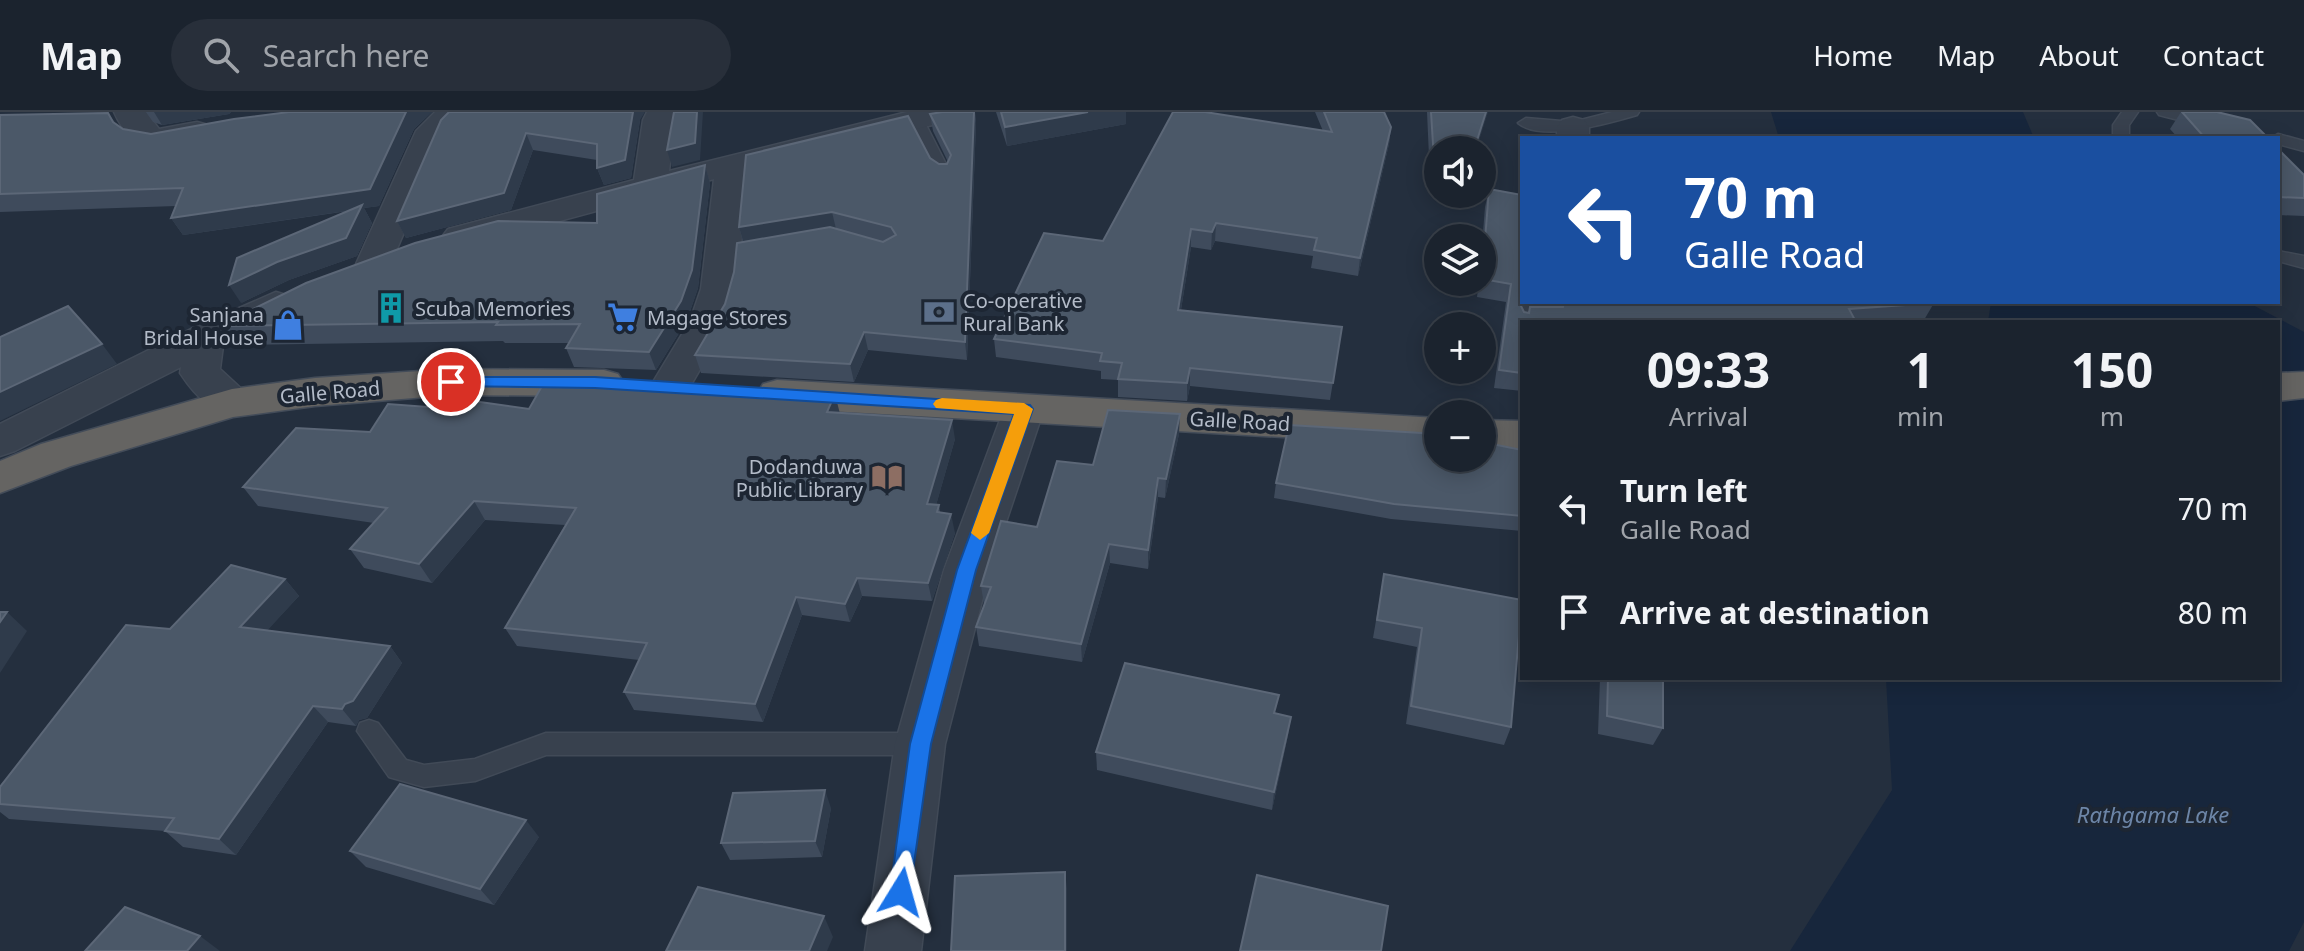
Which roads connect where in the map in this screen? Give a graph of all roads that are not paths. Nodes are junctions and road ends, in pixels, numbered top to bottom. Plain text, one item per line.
1 (130, 112) edge
2 (663, 112) edge
3 (1631, 112) edge
4 (2130, 112) edge
5 (2165, 112) edge
6 (931, 116) edge
7 (435, 118) edge
8 (877, 120) edge
9 (1526, 123) dead end
10 (230, 126) edge
11 (2228, 127) edge
12 (1573, 133) edge
13 (2121, 136) edge
14 (2280, 140) edge
15 (2304, 146) edge
16 (732, 164) junction
17 (943, 174) edge
18 (650, 186) junction
19 (2280, 256) edge
20 (2304, 262) edge
21 (303, 291) edge
22 (205, 338) junction
23 (2304, 385) edge
24 (670, 387) junction
25 (2280, 387) edge
26 (232, 403) junction
27 (1024, 409) junction
28 (1424, 431) edge
29 (1496, 435) edge
30 (1520, 436) edge
31 (0, 441) edge
32 (0, 478) edge
33 (369, 731) dead end
34 (920, 744) junction
35 (893, 951) edge

1 - 10 street
2 - 18 street
3 - 12 lane
4 - 13 lane
5 - 11 lane
6 - 8 street
6 - 17 lane
7 - 18 street
8 - 16 street
9 - 12 lane
14 - 15 lane
16 - 18 street
16 - 24 street
19 - 20 lane
21 - 22 street
22 - 26 street
22 - 31 street
23 - 25 highway
24 - 26 highway, Galle Road
24 - 27 highway, Galle Road
26 - 32 highway, Galle Road
27 - 28 highway, Galle Road
27 - 34 street
29 - 30 highway
33 - 34 lane
34 - 35 street

